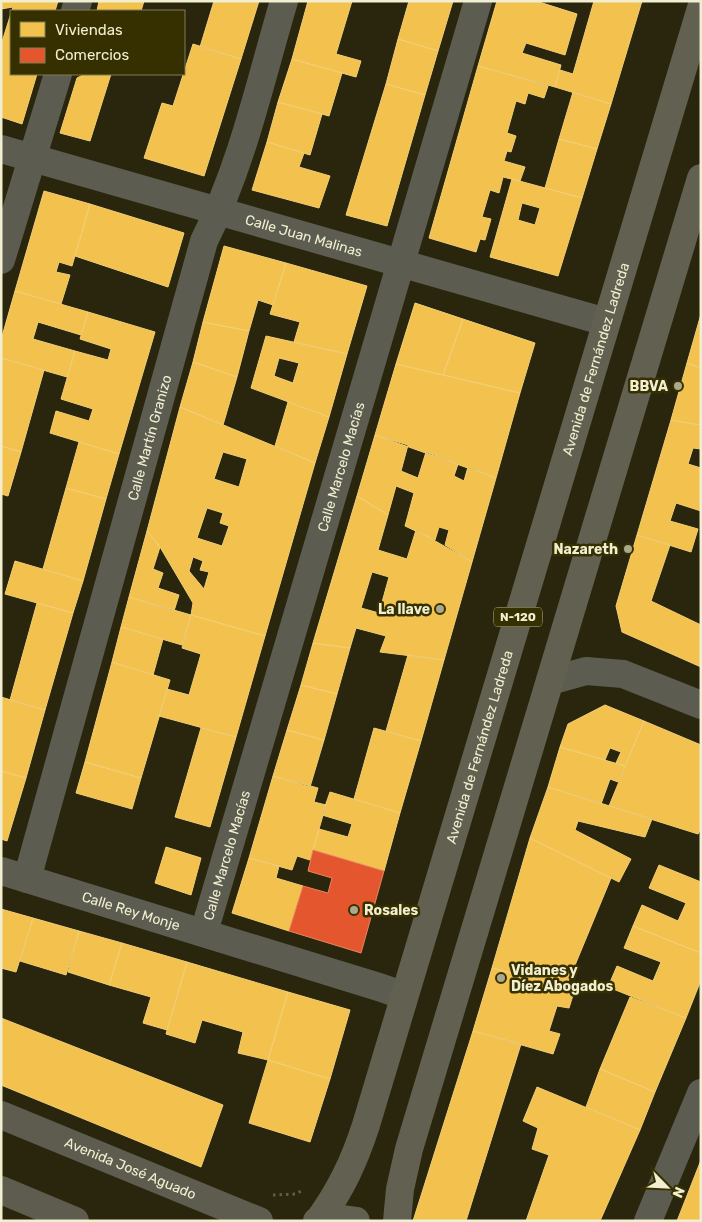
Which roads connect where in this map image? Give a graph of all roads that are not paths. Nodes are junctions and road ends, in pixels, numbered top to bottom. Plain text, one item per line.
1 (284, 1) edge
2 (478, 1) edge
3 (701, 8) edge
4 (58, 75) edge
5 (1, 149) edge
6 (33, 159) junction
7 (701, 178) edge
8 (220, 210) junction
9 (696, 214) edge
10 (1, 260) edge
11 (401, 262) junction
12 (606, 322) junction
13 (550, 681) junction
14 (701, 705) edge
15 (1, 871) edge
16 (27, 879) junction
17 (204, 932) junction
18 (404, 996) junction
19 (701, 1093) edge
20 (1, 1115) edge
21 (1, 1190) edge
22 (318, 1220) edge
23 (75, 1221) edge
24 (259, 1221) edge
25 (356, 1221) edge
26 (396, 1221) edge
27 (648, 1221) edge

1 - 8 street, Calle Martín Granizo
2 - 11 street, Calle Marcelo Macías
3 - 12 highway, Avenida de Fernández Ladreda / N-120
4 - 6 street
5 - 6 street, Calle Juan Malinas
6 - 8 street, Calle Juan Malinas
6 - 10 street
7 - 9 highway
8 - 11 street, Calle Juan Malinas
8 - 16 street, Calle Martín Granizo
9 - 13 highway
11 - 12 street, Calle Juan Malinas
11 - 17 street, Calle Marcelo Macías
12 - 18 highway, Avenida de Fernández Ladreda / N-120
13 - 14 street
13 - 26 highway
15 - 16 street, Calle Rey Monje
16 - 17 street, Calle Rey Monje
17 - 18 street, Calle Rey Monje
18 - 22 highway, Avenida de Fernández Ladreda / N-120
19 - 27 street
20 - 24 main road, Avenida José Aguado
21 - 23 main road
22 - 25 highway, N-120

